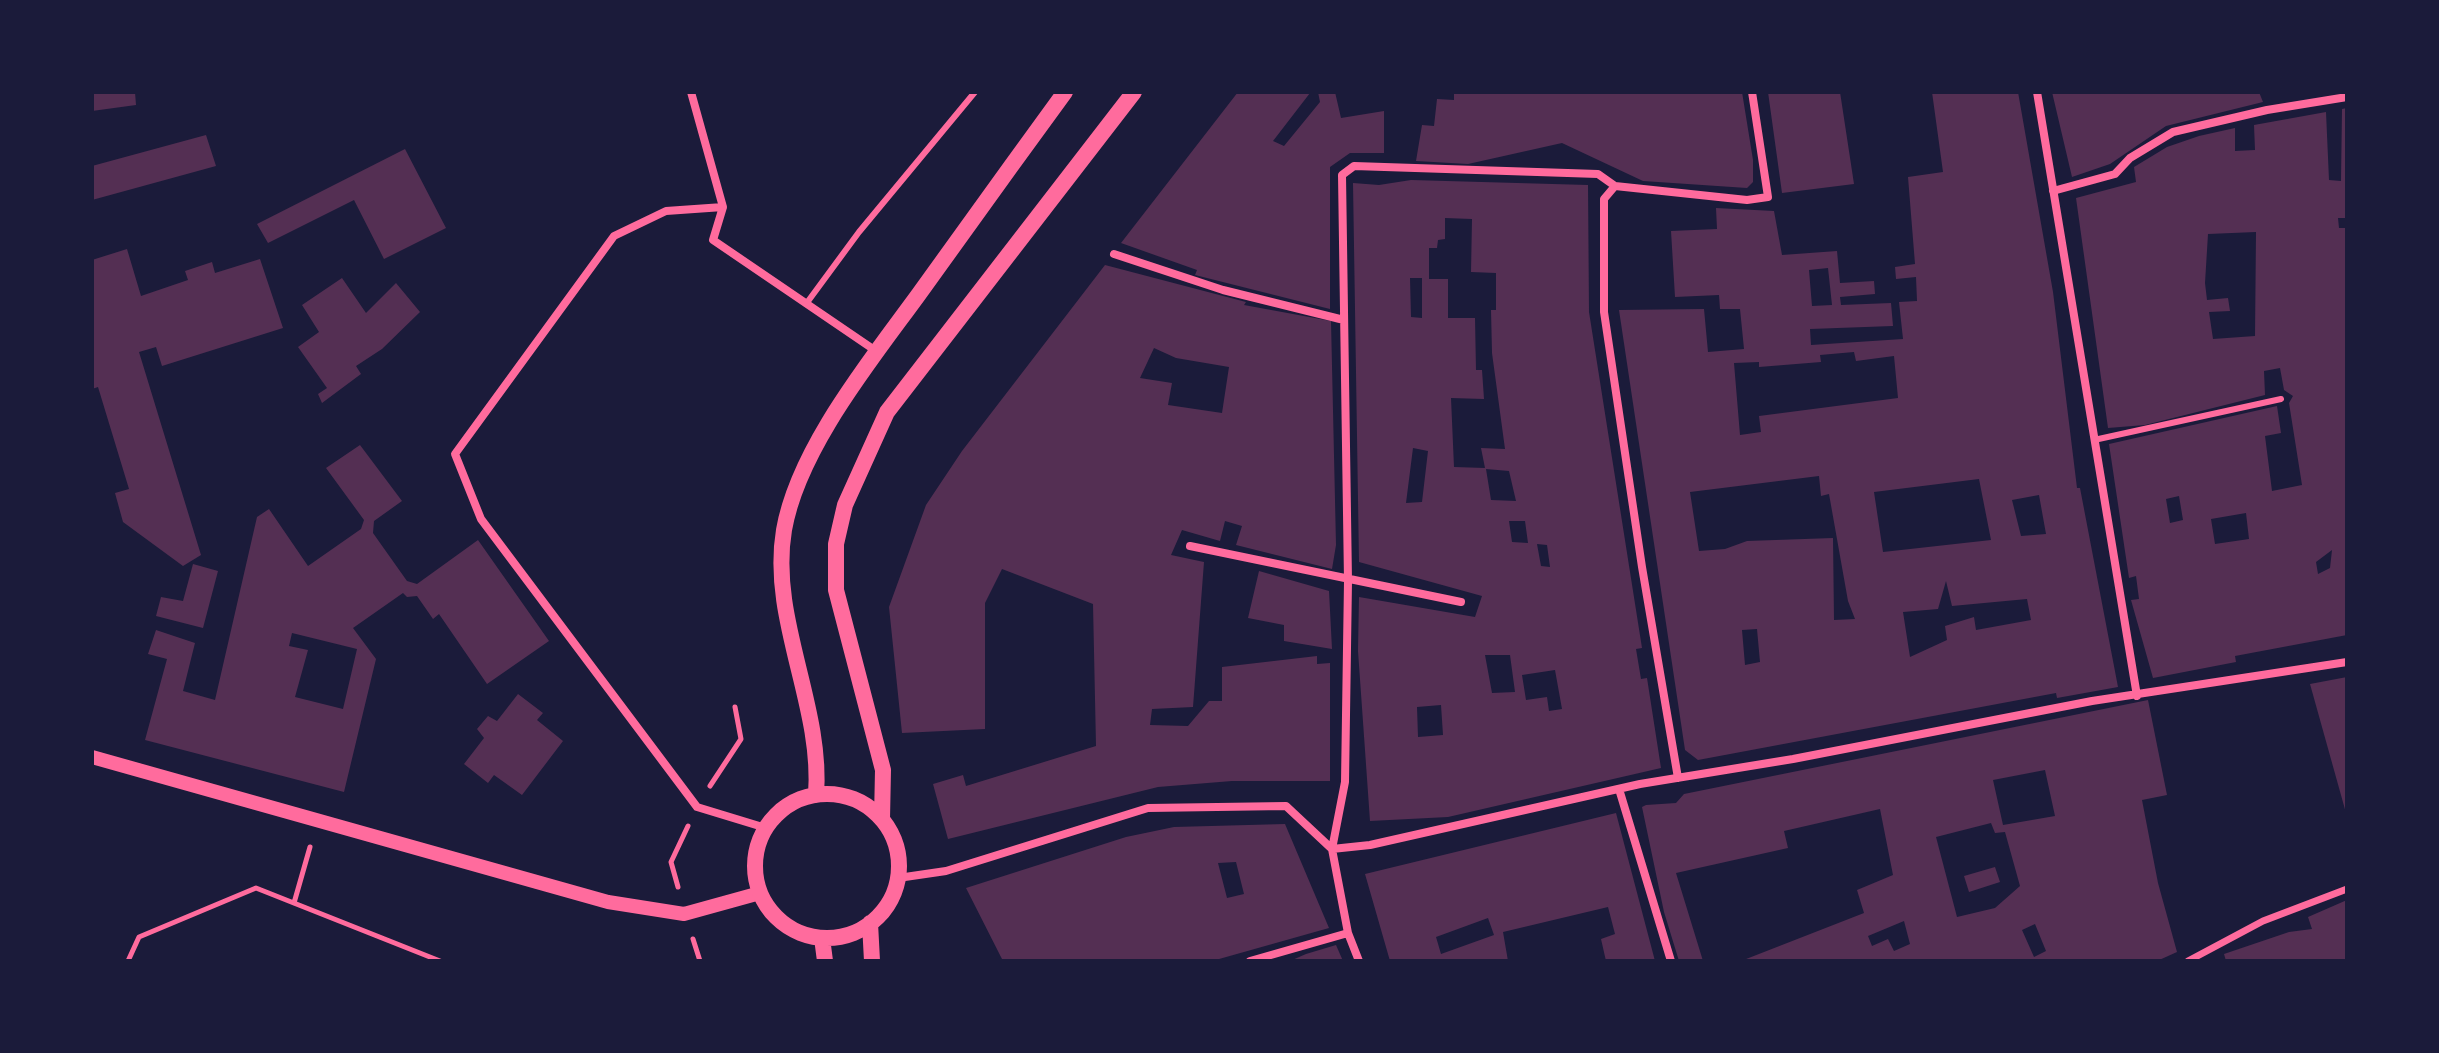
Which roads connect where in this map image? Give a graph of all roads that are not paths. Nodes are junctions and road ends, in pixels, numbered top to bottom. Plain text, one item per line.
1 (691, 92) edge
2 (975, 92) edge
3 (1065, 92) edge
4 (1134, 92) edge
5 (1752, 92) edge
6 (2037, 92) edge
7 (2347, 97) edge
8 (1615, 186) junction
9 (2053, 191) junction
10 (723, 207) junction
11 (1114, 254) dead end
12 (806, 304) junction
13 (1344, 320) junction
14 (877, 352) junction
15 (2281, 399) dead end
16 (2094, 440) junction
17 (1190, 546) dead end
18 (1348, 581) junction
19 (1461, 602) dead end
20 (2347, 662) edge
21 (2137, 696) junction
22 (92, 757) edge
23 (1678, 778) junction
24 (1619, 789) junction
25 (816, 795) junction
26 (882, 819) junction
27 (766, 828) junction
28 (1332, 849) junction
29 (898, 878) junction
30 (2347, 889) edge
31 (760, 893) junction
32 (870, 923) junction
33 (1348, 933) junction
34 (822, 938) junction
35 (2205, 950) junction
36 (825, 961) edge
37 (872, 961) edge
38 (1250, 961) edge
39 (1359, 961) edge
40 (1671, 961) edge
41 (2188, 961) edge
42 (2208, 961) edge

1 - 10 street
2 - 12 lane
3 - 14 main road
4 - 26 main road
5 - 8 street
6 - 9 street
7 - 9 street
8 - 13 street
8 - 23 street
9 - 16 street
10 - 12 street
10 - 27 street
11 - 13 street
12 - 14 street
13 - 18 street
14 - 25 main road
15 - 16 lane
16 - 21 street
17 - 18 street
18 - 19 street
18 - 28 street
20 - 21 street
21 - 23 street
22 - 31 street
23 - 24 street
24 - 28 street
24 - 40 street
25 - 26 main road
25 - 27 main road
26 - 29 main road
27 - 31 main road
28 - 29 street
28 - 33 street
29 - 32 main road
30 - 35 street
31 - 34 main road
32 - 34 main road
32 - 37 main road
33 - 38 street
33 - 39 street
34 - 36 main road
35 - 41 street
35 - 42 street

